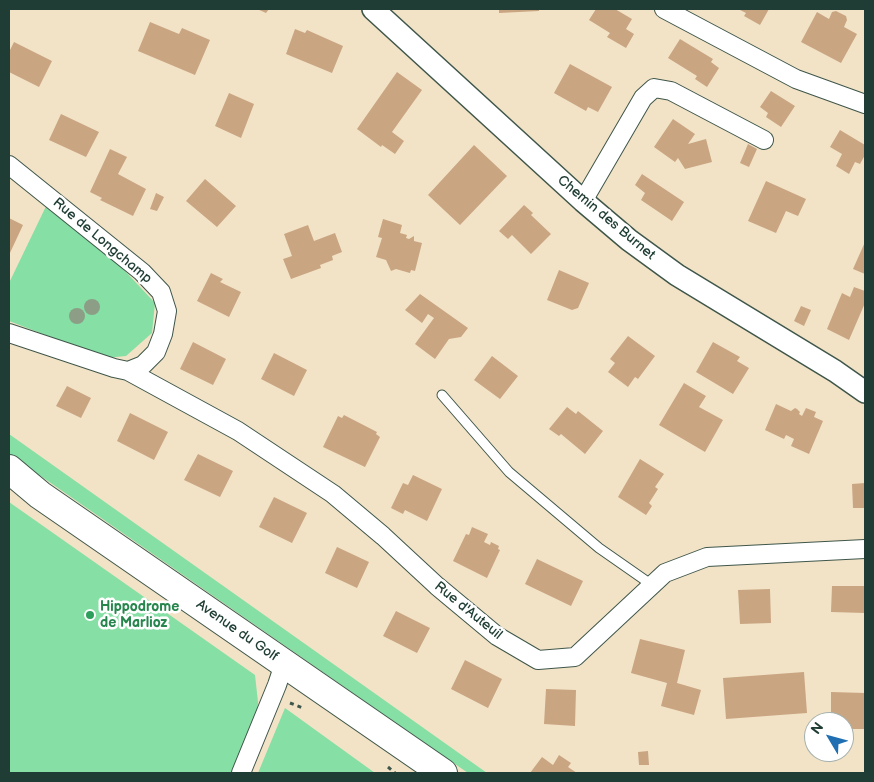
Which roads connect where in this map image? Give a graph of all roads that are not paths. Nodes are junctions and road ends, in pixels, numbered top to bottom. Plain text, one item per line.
1 (373, 9) edge
2 (664, 9) edge
3 (865, 104) edge
4 (764, 140) dead end
5 (9, 165) edge
6 (582, 201) junction
7 (9, 333) edge
8 (128, 371) junction
9 (865, 392) edge
10 (442, 395) dead end
11 (9, 469) edge
12 (9, 478) edge
13 (40, 495) junction
14 (865, 549) edge
15 (652, 585) junction
16 (284, 664) junction
17 (240, 773) edge
18 (443, 773) edge

1 - 6 street, Chemin des Burnet
2 - 3 street
4 - 6 street
5 - 8 street, Rue de Longchamp
6 - 9 street, Chemin des Burnet
7 - 8 street
8 - 15 street, Rue d'Auteuil
10 - 15 lane
11 - 13 main road, Avenue du Golf
12 - 13 main road
13 - 16 main road, Avenue du Golf
14 - 15 street, Rue d'Auteuil
16 - 17 street
16 - 18 main road, Avenue du Golf

